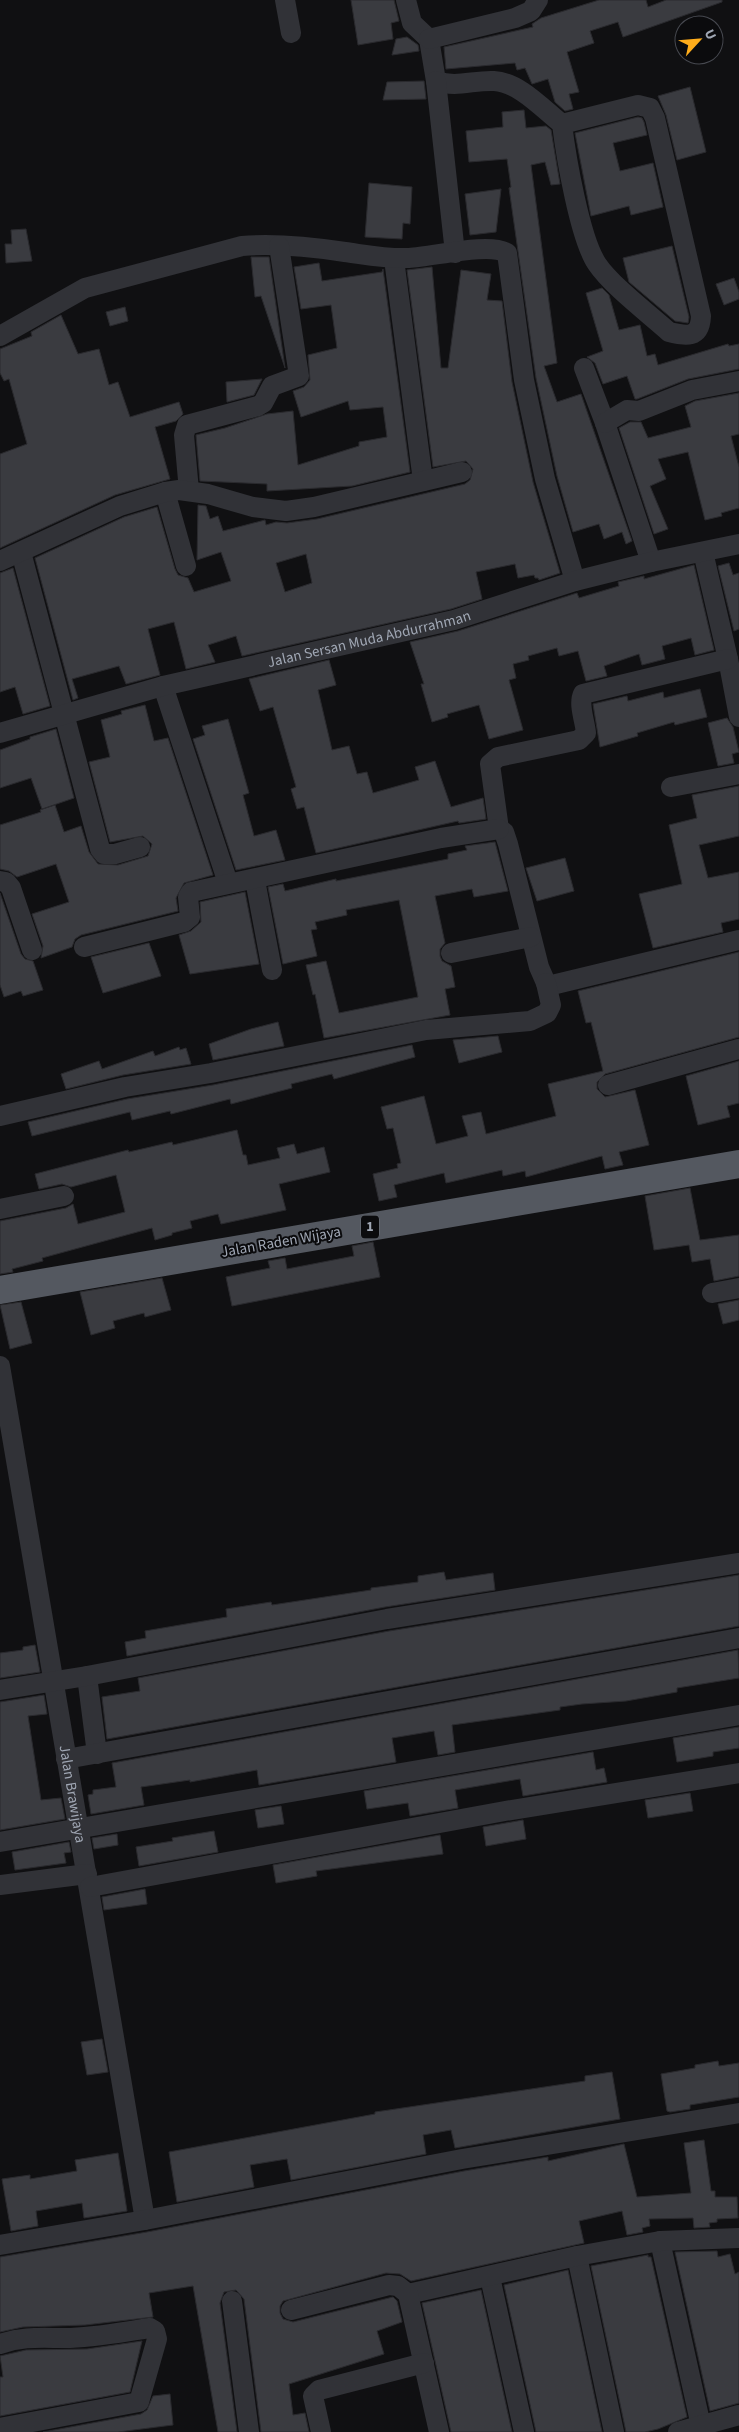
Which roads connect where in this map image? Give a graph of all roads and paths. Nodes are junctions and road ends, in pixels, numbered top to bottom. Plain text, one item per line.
1 (285, 0) edge
2 (406, 0) edge
3 (538, 0) edge
4 (291, 33) dead end
5 (429, 39) junction
6 (436, 81) junction
7 (562, 124) junction
8 (279, 246) junction
9 (455, 248) junction
10 (394, 259) junction
11 (0, 336) edge
12 (584, 368) dead end
13 (739, 381) edge
14 (605, 423) junction
15 (462, 472) dead end
16 (423, 481) junction
17 (189, 491) junction
18 (165, 492) junction
19 (739, 544) edge
20 (21, 552) junction
21 (703, 552) junction
22 (0, 561) edge
23 (651, 562) junction
24 (186, 566) dead end
25 (575, 581) junction
26 (733, 670) edge
27 (163, 686) junction
28 (64, 714) junction
29 (739, 717) edge
30 (0, 732) edge
31 (739, 774) edge
32 (671, 787) dead end
33 (499, 829) junction
34 (140, 847) dead end
35 (255, 880) junction
36 (0, 881) edge
37 (228, 883) junction
38 (531, 937) junction
39 (739, 940) edge
40 (84, 947) dead end
41 (32, 950) dead end
42 (451, 953) dead end
43 (272, 970) dead end
44 (546, 983) junction
45 (739, 1049) edge
46 (608, 1086) dead end
47 (0, 1116) edge
48 (739, 1164) edge
49 (64, 1196) dead end
50 (0, 1209) edge
51 (739, 1288) edge
52 (0, 1290) edge
53 (712, 1293) dead end
54 (0, 1366) edge
55 (739, 1563) edge
56 (739, 1638) edge
57 (87, 1676) junction
58 (53, 1681) junction
59 (0, 1690) edge
60 (739, 1715) edge
61 (97, 1754) junction
62 (66, 1759) junction
63 (739, 1773) edge
64 (77, 1828) junction
65 (0, 1842) edge
66 (88, 1880) junction
67 (0, 1885) edge
68 (739, 2113) edge
69 (145, 2220) junction
70 (739, 2238) edge
71 (660, 2240) junction
72 (0, 2245) edge
73 (577, 2256) junction
74 (490, 2276) junction
75 (408, 2294) junction
76 (232, 2300) dead end
77 (291, 2310) dead end
78 (0, 2344) edge
79 (424, 2363) junction
80 (739, 2416) edge
81 (701, 2426) junction
82 (0, 2428) edge
83 (249, 2432) edge
84 (321, 2432) edge
85 (439, 2432) edge
86 (524, 2432) edge
87 (614, 2432) edge
88 (678, 2432) edge

1 - 4 street
2 - 5 street
3 - 5 street
5 - 6 street
6 - 7 street
6 - 9 street
7 - 7 street
8 - 10 street
8 - 11 street
8 - 17 street
9 - 10 street
9 - 25 street
10 - 16 street
12 - 14 street
13 - 14 street
14 - 23 street
15 - 16 street
16 - 17 street
17 - 18 street
18 - 20 street
18 - 24 street
19 - 21 street, Jalan Sersan Muda Abdurrahman
20 - 22 street
20 - 28 street
21 - 23 street, Jalan Sersan Muda Abdurrahman
21 - 26 street
23 - 25 street, Jalan Sersan Muda Abdurrahman
25 - 27 street, Jalan Sersan Muda Abdurrahman
26 - 29 street
26 - 33 street
27 - 28 street, Jalan Sersan Muda Abdurrahman
27 - 37 street
28 - 30 street, Jalan Sersan Muda Abdurrahman
28 - 34 street
31 - 32 street
33 - 35 street
33 - 38 street
35 - 37 street
35 - 43 street
36 - 41 street
37 - 40 street
38 - 42 street
38 - 44 street
39 - 44 street
44 - 47 street
45 - 46 street
48 - 52 highway, Jalan Raden Wijaya / 1
49 - 50 street
51 - 53 street
54 - 58 street, Jalan Brawijaya
55 - 57 street
56 - 61 street
57 - 58 street
57 - 61 street
58 - 59 street
58 - 62 street, Jalan Brawijaya
60 - 64 street
61 - 62 street
62 - 64 street, Jalan Brawijaya
63 - 66 street
64 - 65 street
64 - 66 street, Jalan Brawijaya
66 - 67 street
66 - 69 street, Jalan Brawijaya
68 - 69 street
69 - 72 street
70 - 71 street
71 - 73 street
71 - 81 street
73 - 74 street
73 - 87 street
74 - 75 street
74 - 86 street
75 - 77 street
75 - 79 street
76 - 83 street
78 - 82 street
79 - 84 street
79 - 85 street
80 - 81 street
81 - 88 street

